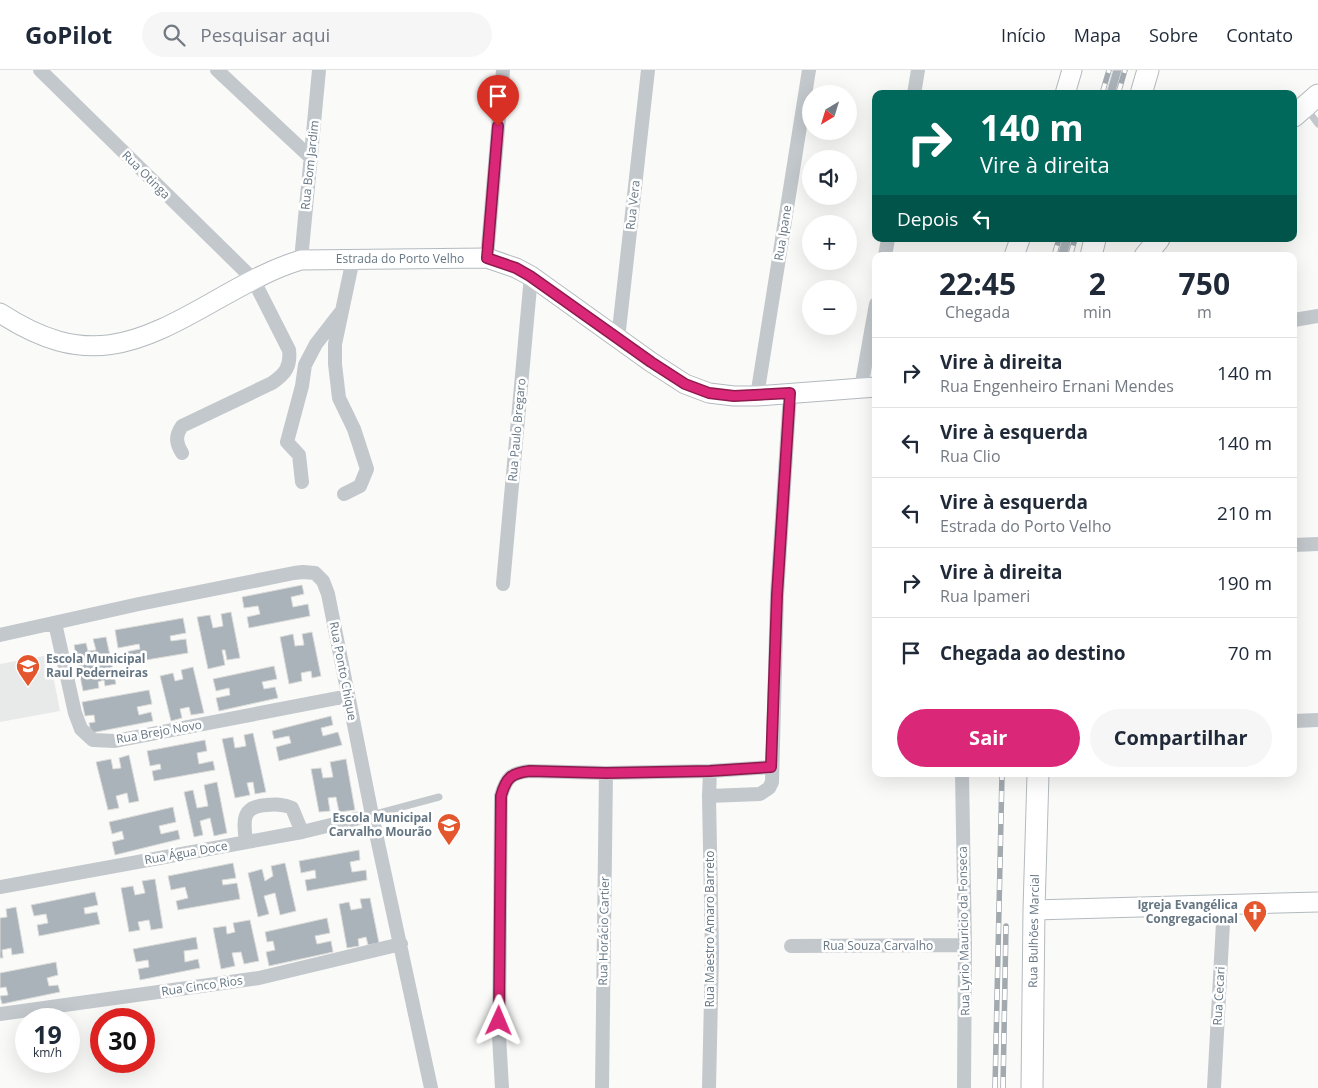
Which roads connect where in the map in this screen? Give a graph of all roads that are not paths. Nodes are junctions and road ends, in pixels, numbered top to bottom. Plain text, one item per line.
1 (40, 70) edge
2 (217, 70) edge
3 (319, 70) edge
4 (503, 70) edge
5 (648, 70) edge
6 (809, 70) edge
7 (918, 70) edge
8 (1072, 70) edge
9 (1148, 70) edge
10 (915, 90) edge
11 (1066, 90) edge
12 (1142, 90) edge
13 (1306, 106) edge
14 (1318, 124) edge
15 (310, 156) junction
16 (1157, 242) edge
17 (1148, 252) edge
18 (487, 258) junction
19 (353, 259) junction
20 (301, 260) junction
21 (530, 276) junction
22 (252, 279) junction
23 (342, 311) junction
24 (0, 313) edge
25 (1318, 316) edge
26 (1297, 320) edge
27 (618, 339) junction
28 (872, 351) edge
29 (869, 387) edge
30 (790, 393) junction
31 (756, 396) junction
32 (182, 453) dead end
33 (302, 482) dead end
34 (344, 494) dead end
35 (1297, 544) edge
36 (1318, 544) edge
37 (503, 584) dead end
38 (55, 623) junction
39 (0, 635) edge
40 (348, 696) junction
41 (1318, 720) edge
42 (1297, 721) edge
43 (771, 767) junction
44 (710, 771) junction
45 (606, 773) junction
46 (962, 777) edge
47 (1038, 777) edge
48 (709, 796) junction
49 (439, 797) dead end
50 (372, 815) junction
51 (302, 832) junction
52 (246, 842) junction
53 (0, 887) edge
54 (1318, 902) edge
55 (1224, 904) junction
56 (1034, 910) junction
57 (401, 944) junction
58 (966, 945) junction
59 (791, 946) dead end
60 (0, 1014) edge
61 (431, 1088) edge
62 (502, 1088) edge
63 (602, 1088) edge
64 (709, 1088) edge
65 (964, 1088) edge
66 (1032, 1088) edge
67 (1214, 1088) edge

1 - 22 street, Rua Otinga
2 - 15 street
3 - 15 street, Rua Bom Jardim
4 - 18 street
5 - 27 street, Rua Vera
6 - 31 street, Rua Ipane
7 - 10 street
8 - 11 street
9 - 12 main road
13 - 14 lane
15 - 20 street, Rua Bom Jardim
16 - 17 main road
18 - 19 street, Estrada do Porto Velho
18 - 21 street, Estrada do Porto Velho
19 - 20 street, Estrada do Porto Velho
19 - 23 street
20 - 22 street, Estrada do Porto Velho
21 - 27 street, Estrada do Porto Velho
21 - 37 street, Rua Paulo Bregaro
22 - 24 street, Estrada do Porto Velho
22 - 32 street, Rua Otinga
23 - 33 street
23 - 34 street
25 - 26 street
27 - 31 street, Estrada do Porto Velho
28 - 29 street
29 - 30 street, Estrada do Porto Velho
30 - 31 street, Estrada do Porto Velho
30 - 43 street
35 - 36 street
38 - 39 street, Rua Ponto Chique
38 - 40 street, Rua Brejo Novo
38 - 40 street, Rua Ponto Chique
40 - 50 street, Rua Ponto Chique
41 - 42 street
43 - 44 street
43 - 48 street
44 - 45 street
44 - 48 street, Rua Maestro Amaro Barreto
45 - 62 street
45 - 63 street, Rua Horácio Cartier
46 - 58 street, Rua Lyrio Mauricio da Fonseca
47 - 56 main road, Rua Bulhões Marcial
48 - 64 street, Rua Maestro Amaro Barreto
49 - 50 lane
50 - 51 street, Rua Água Doce
50 - 57 street, Rua Ponto Chique
51 - 52 street, Rua Água Doce
51 - 52 street
52 - 53 street, Rua Água Doce
54 - 55 street
55 - 56 street
55 - 67 street, Rua Cecari
56 - 66 main road, Rua Bulhões Marcial
57 - 60 street, Rua Cinco Rios
57 - 61 street, Rua Ponto Chique
58 - 59 street, Rua Souza Carvalho
58 - 65 street, Rua Lyrio Mauricio da Fonseca

